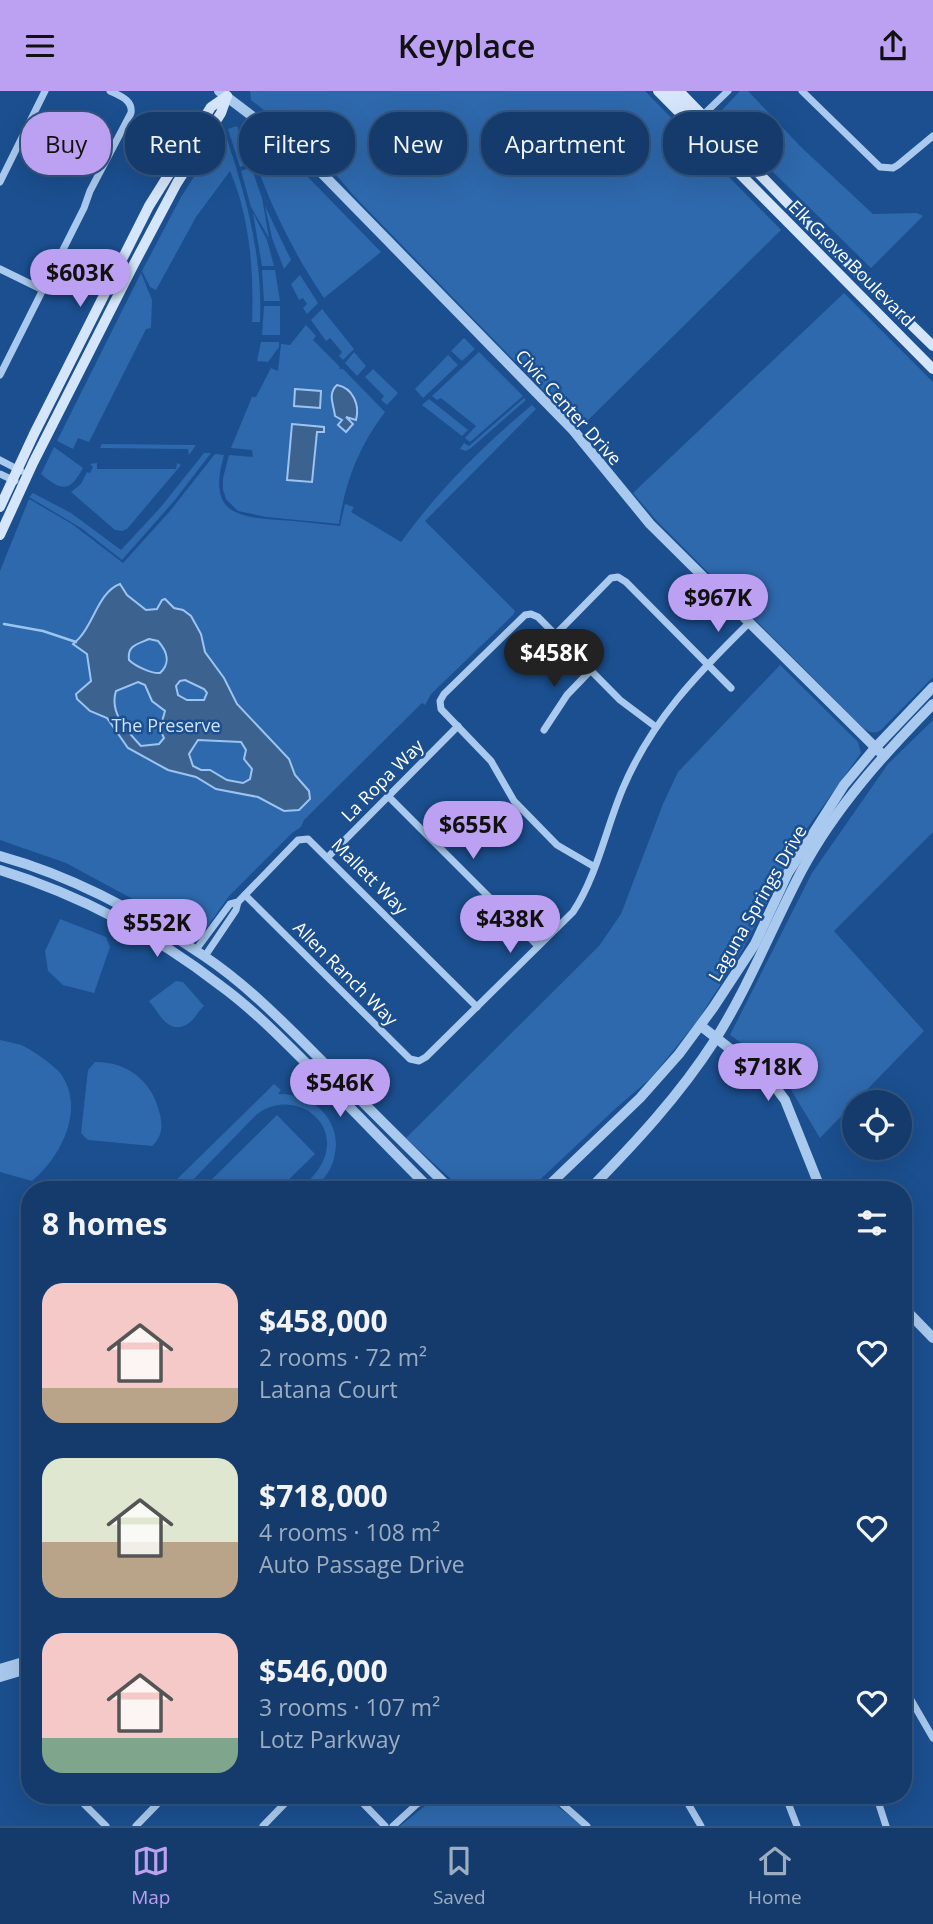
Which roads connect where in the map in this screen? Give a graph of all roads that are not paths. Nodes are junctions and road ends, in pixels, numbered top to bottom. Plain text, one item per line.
1 (45, 91) edge
2 (110, 91) edge
3 (657, 91) edge
4 (668, 91) edge
5 (679, 91) edge
6 (727, 91) edge
7 (803, 91) edge
8 (226, 93) edge
9 (678, 112) edge
10 (691, 112) edge
11 (698, 112) edge
12 (706, 112) edge
13 (933, 135) edge
14 (741, 175) edge
15 (752, 175) edge
16 (760, 175) edge
17 (0, 182) edge
18 (768, 183) junction
19 (0, 269) edge
20 (43, 290) junction
21 (933, 346) edge
22 (933, 369) edge
23 (0, 375) edge
24 (0, 460) edge
25 (0, 474) edge
26 (20, 477) junction
27 (0, 507) edge
28 (0, 535) edge
29 (749, 623) junction
30 (556, 634) junction
31 (708, 664) junction
32 (591, 670) junction
33 (933, 687) edge
34 (731, 688) dead end
35 (933, 704) edge
36 (458, 726) junction
37 (656, 727) junction
38 (544, 730) dead end
39 (875, 748) junction
40 (884, 756) junction
41 (388, 796) junction
42 (0, 856) edge
43 (328, 856) junction
44 (593, 866) junction
45 (0, 870) edge
46 (245, 895) junction
47 (538, 946) junction
48 (200, 953) junction
49 (477, 1007) junction
50 (701, 1026) junction
51 (716, 1038) junction
52 (422, 1181) edge
53 (442, 1181) edge
54 (553, 1181) edge
55 (597, 1181) edge
56 (817, 1181) edge
57 (912, 1316) edge
58 (933, 1338) edge
59 (21, 1663) edge
60 (0, 1669) edge
61 (21, 1671) edge
62 (0, 1677) edge
63 (912, 1702) edge
64 (933, 1738) edge
65 (84, 1804) edge
66 (157, 1804) edge
67 (284, 1804) edge
68 (364, 1804) edge
69 (416, 1804) edge
70 (562, 1804) edge
71 (688, 1804) edge
72 (788, 1804) edge
73 (879, 1804) edge
74 (106, 1826) edge
75 (136, 1826) edge
76 (263, 1826) edge
77 (385, 1826) edge
78 (393, 1826) edge
79 (587, 1826) edge
80 (701, 1826) edge
81 (797, 1826) edge
82 (886, 1826) edge

1 - 17 street
2 - 20 street
3 - 9 main road, Elk Grove Boulevard
4 - 10 main road
5 - 11 main road, Elk Grove Boulevard
6 - 12 street
7 - 13 street
8 - 26 main road
8 - 29 street, Civic Center Drive
14 - 22 main road, Elk Grove Boulevard
15 - 18 main road
16 - 18 main road, Elk Grove Boulevard
18 - 21 main road, Elk Grove Boulevard
19 - 20 street
20 - 23 street
24 - 26 street
25 - 26 street
26 - 27 main road
26 - 28 main road
29 - 31 street, Allen Ranch Way
29 - 39 street, Civic Center Drive
30 - 31 street
30 - 32 street
30 - 36 street
31 - 34 street
31 - 37 street, Allen Ranch Way
32 - 37 street
32 - 38 street
33 - 39 street, Laguna Springs Drive
35 - 40 street, Laguna Springs Drive
36 - 41 street, La Ropa Way
36 - 44 street
37 - 44 street, Allen Ranch Way
39 - 40 street, Civic Center Drive
39 - 50 street, Laguna Springs Drive
40 - 51 street, Laguna Springs Drive
41 - 43 street, La Ropa Way
41 - 47 street
42 - 48 street
43 - 46 street, Mallett Way
43 - 49 street, Mallett Way
44 - 47 street, Allen Ranch Way
45 - 52 street
46 - 48 street, Mallett Way
46 - 49 street, Allen Ranch Way
47 - 49 street, Allen Ranch Way
48 - 53 street
50 - 51 street
50 - 54 street, Laguna Springs Drive
51 - 55 street, Laguna Springs Drive
51 - 56 street
57 - 58 street
59 - 60 street
61 - 62 street
63 - 64 street
65 - 74 street
66 - 75 street
67 - 76 street
68 - 77 street
69 - 78 street
70 - 79 street
71 - 80 street
72 - 81 street
73 - 82 street

